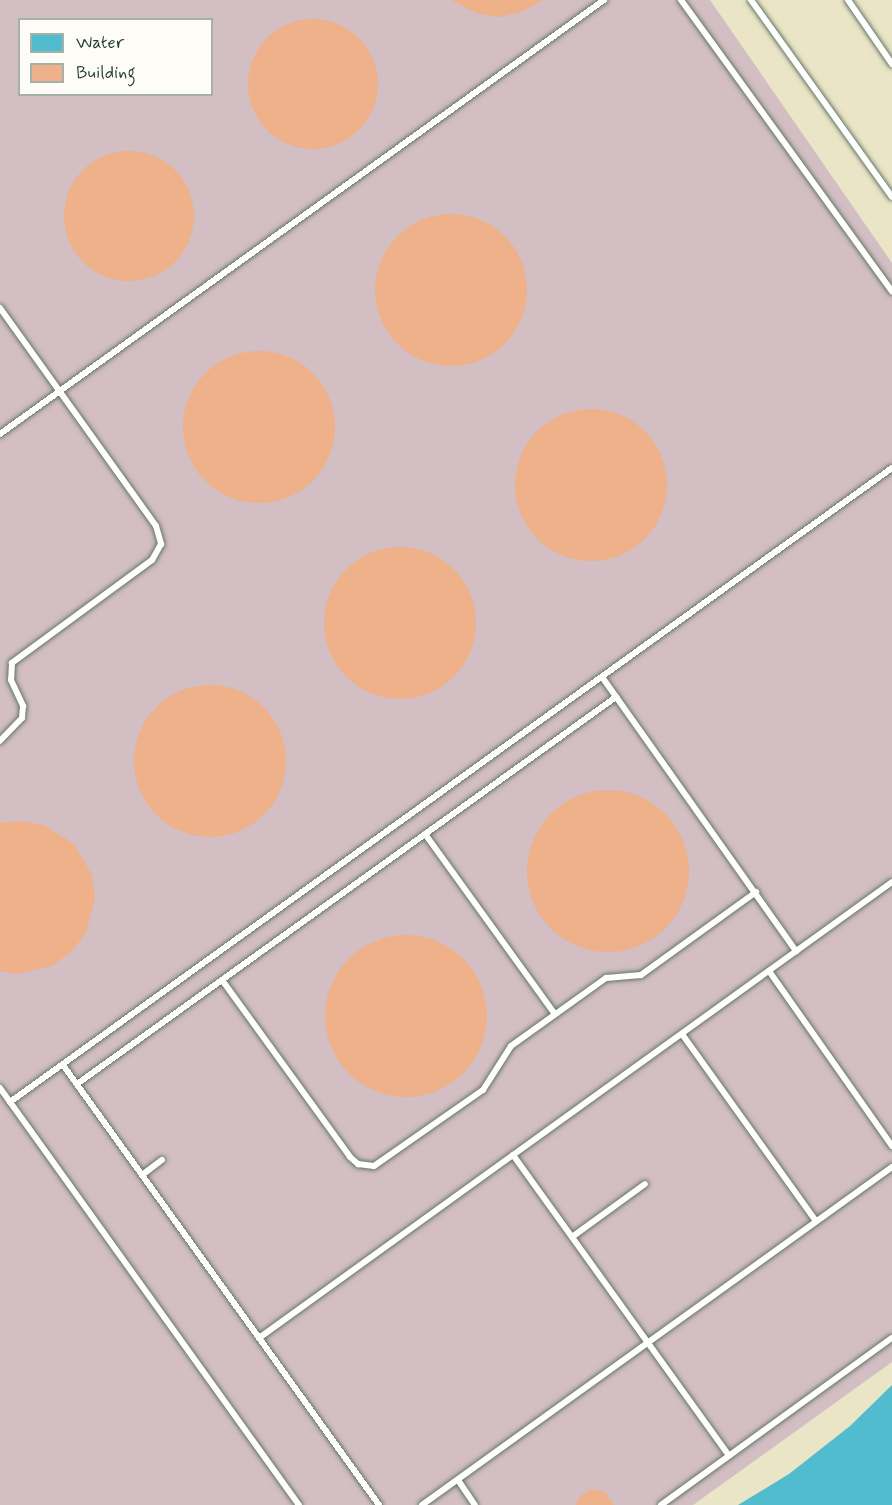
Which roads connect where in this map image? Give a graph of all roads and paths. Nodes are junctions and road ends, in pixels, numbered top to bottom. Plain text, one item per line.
1 (604, 0) edge
2 (681, 0) edge
3 (751, 0) edge
4 (848, 0) edge
5 (892, 64) edge
6 (892, 197) edge
7 (892, 292) edge
8 (0, 308) edge
9 (60, 391) junction
10 (0, 434) edge
11 (892, 468) edge
12 (602, 677) junction
13 (616, 697) junction
14 (0, 741) edge
15 (425, 834) junction
16 (892, 882) edge
17 (756, 892) junction
18 (222, 980) junction
19 (555, 1014) junction
20 (682, 1034) junction
21 (63, 1065) junction
22 (77, 1084) junction
23 (0, 1088) edge
24 (10, 1102) junction
25 (892, 1146) edge
26 (513, 1155) junction
27 (162, 1160) dead end
28 (892, 1167) edge
29 (142, 1175) junction
30 (645, 1184) dead end
31 (816, 1221) junction
32 (572, 1237) junction
33 (259, 1338) junction
34 (892, 1338) edge
35 (648, 1342) junction
36 (729, 1455) junction
37 (458, 1480) junction
38 (299, 1505) edge
39 (379, 1505) edge
40 (422, 1505) edge
41 (475, 1505) edge
42 (661, 1505) edge

1 - 9 lane
2 - 7 lane
3 - 6 lane
4 - 5 lane
8 - 9 lane
9 - 10 lane
9 - 14 lane
11 - 12 lane
12 - 13 lane
12 - 21 lane
13 - 15 lane
13 - 17 lane
15 - 18 lane
15 - 19 lane
16 - 20 lane
17 - 19 lane
17 - 25 lane
18 - 19 lane
18 - 22 lane
20 - 26 lane
20 - 31 lane
21 - 22 lane
21 - 24 lane
22 - 29 lane
23 - 24 lane
24 - 38 lane
26 - 32 lane
26 - 33 lane
27 - 29 lane
28 - 31 lane
29 - 33 lane
30 - 32 lane
31 - 35 lane
32 - 35 lane
33 - 39 lane
34 - 36 lane
35 - 36 lane
35 - 37 lane
36 - 42 lane
37 - 40 lane
37 - 41 lane

